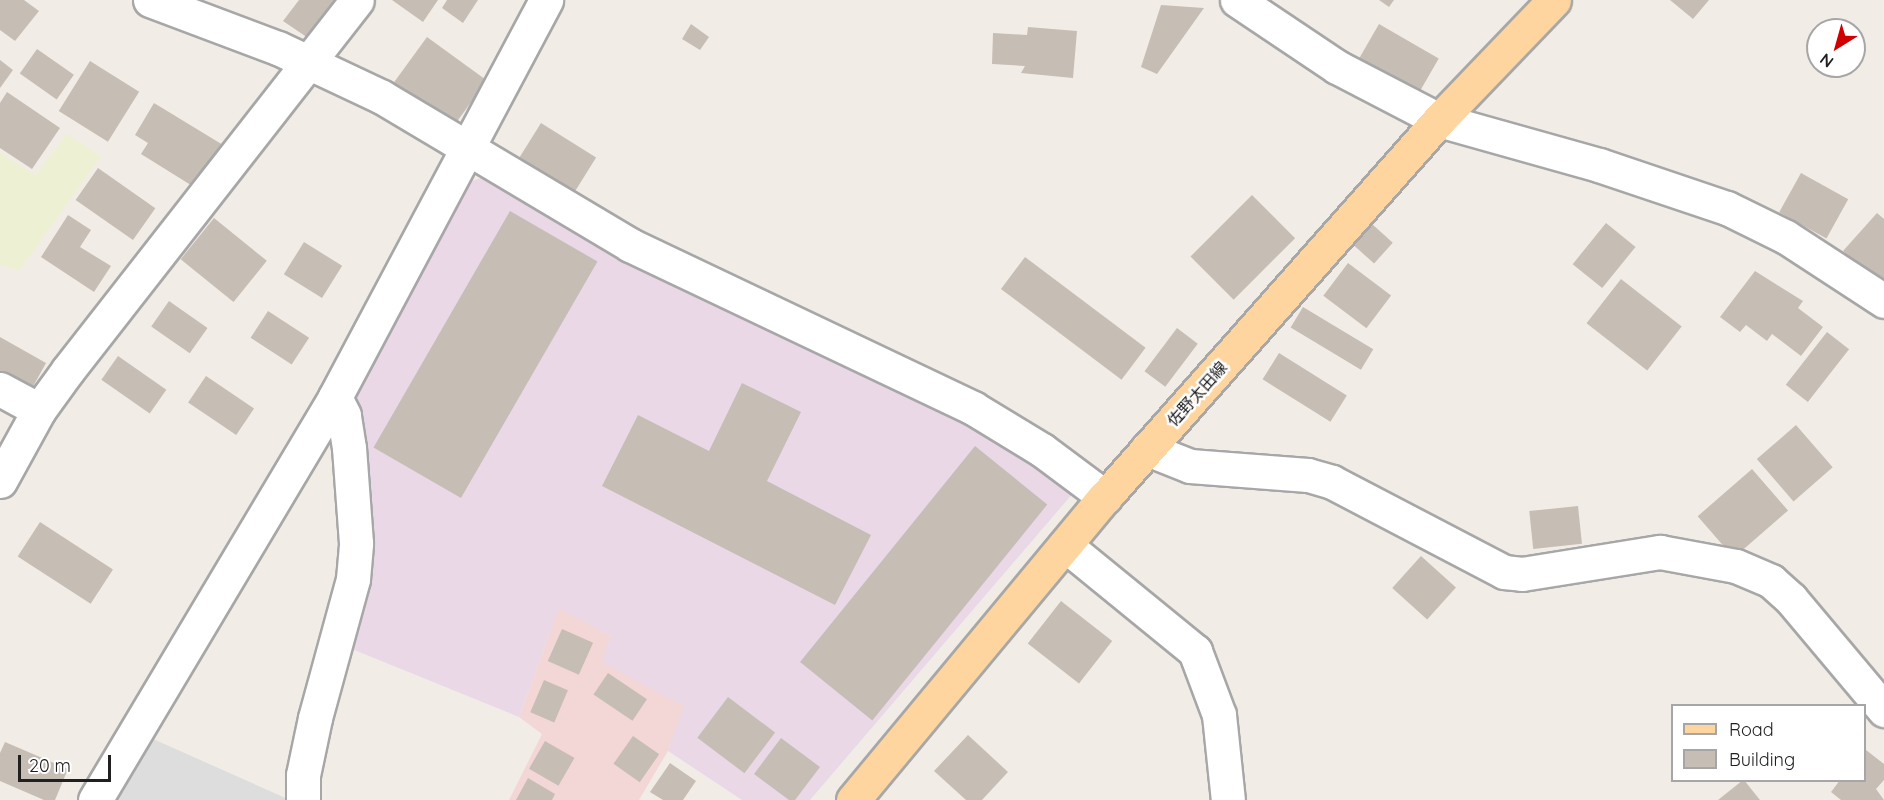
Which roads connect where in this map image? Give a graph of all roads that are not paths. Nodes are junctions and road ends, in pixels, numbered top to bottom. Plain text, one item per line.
1 (150, 0) edge
2 (357, 0) edge
3 (546, 0) edge
4 (1237, 0) edge
5 (1554, 0) edge
6 (306, 61) junction
7 (1439, 120) junction
8 (468, 152) junction
9 (1884, 301) edge
10 (0, 389) edge
11 (335, 397) junction
12 (39, 410) junction
13 (1147, 449) junction
14 (0, 481) edge
15 (1105, 497) junction
16 (1065, 545) junction
17 (1884, 710) edge
18 (95, 800) edge
19 (303, 800) edge
20 (853, 800) edge
21 (1228, 800) edge

1 - 6 street
2 - 6 street
3 - 8 street
4 - 7 street
5 - 7 main road, 佐野太田線
6 - 8 street
6 - 12 street
7 - 9 street
7 - 13 main road, 佐野太田線
8 - 11 street
8 - 15 street
10 - 12 street
11 - 18 street
11 - 19 street
12 - 14 street
13 - 15 main road, 佐野太田線
13 - 17 street
15 - 16 main road, 佐野太田線
16 - 20 main road, 佐野太田線
16 - 21 street

